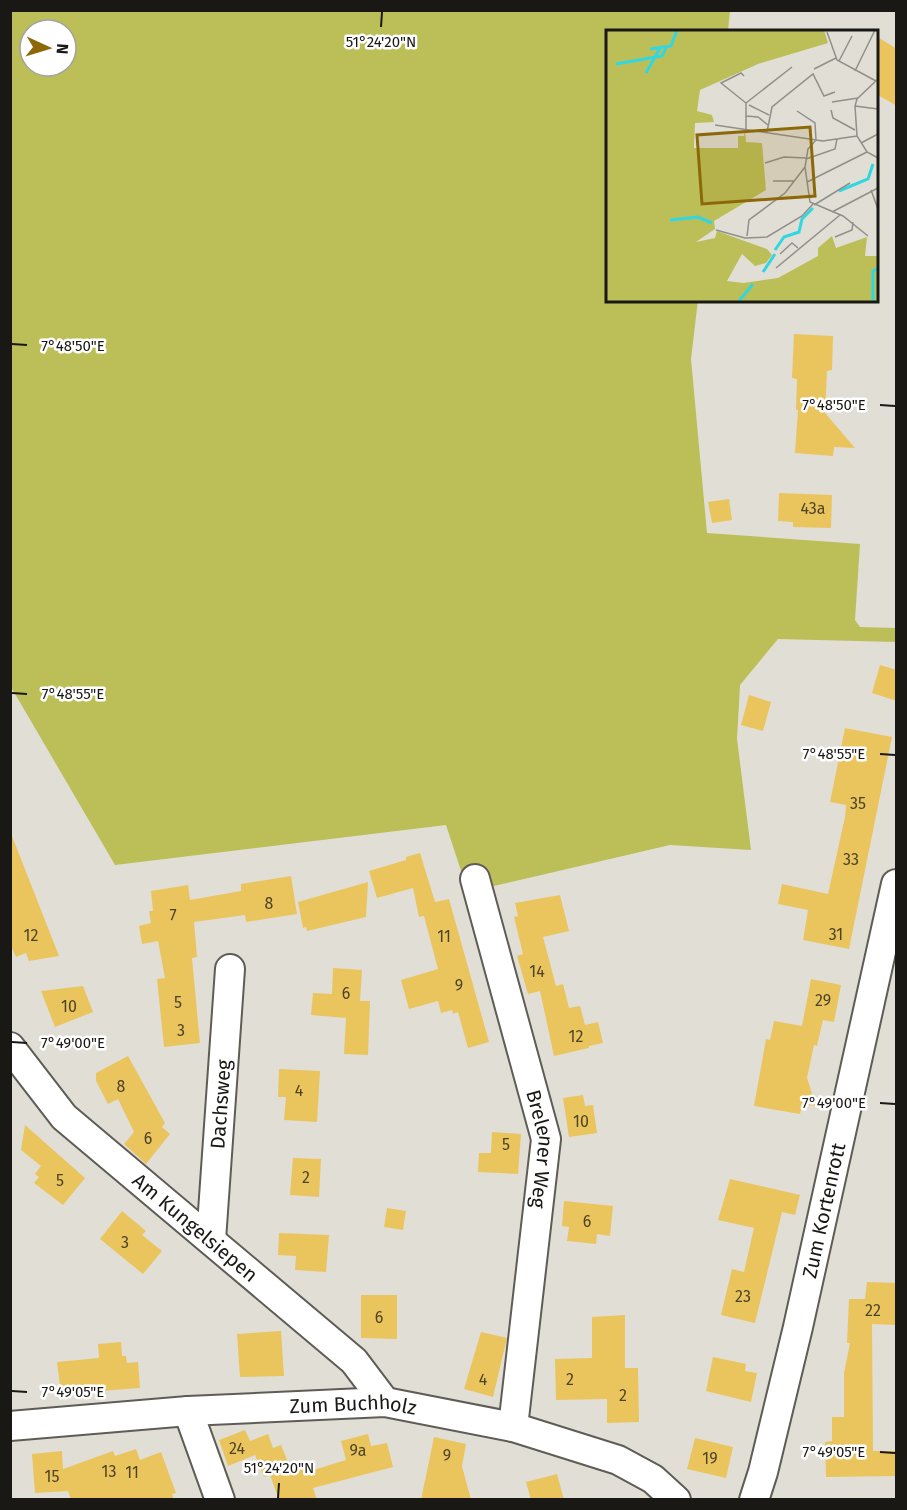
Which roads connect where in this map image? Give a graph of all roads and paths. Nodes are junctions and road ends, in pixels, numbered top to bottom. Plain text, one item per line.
1 (476, 879) dead end
2 (897, 884) edge
3 (891, 937) edge
4 (230, 969) dead end
5 (10, 1047) edge
6 (211, 1240) junction
7 (385, 1402) junction
8 (188, 1411) junction
9 (10, 1426) edge
10 (513, 1427) junction
11 (220, 1500) edge
12 (676, 1500) edge
13 (754, 1500) edge

1 - 10 street, Brelener Weg
2 - 3 street, Zum Kortenrott
3 - 13 street, Zum Kortenrott
4 - 6 street, Dachsweg
5 - 6 street, Am Kungelsiepen
6 - 7 street, Am Kungelsiepen
7 - 8 street, Zum Buchholz
7 - 10 street, Zum Buchholz
8 - 9 street, Zum Buchholz
8 - 11 street
10 - 12 street, Zum Buchholz

